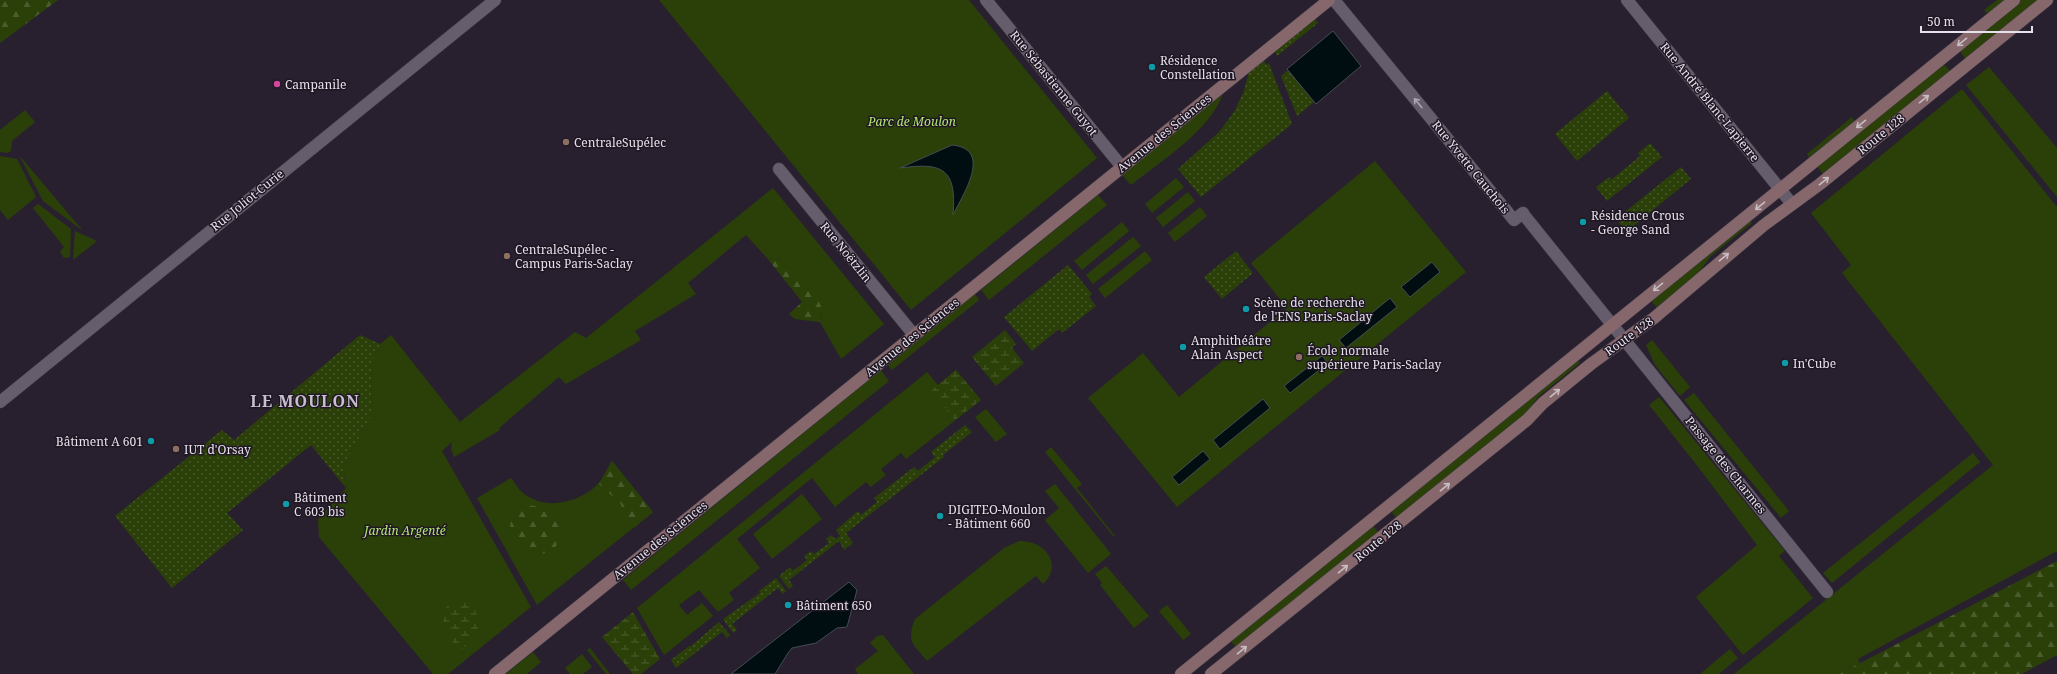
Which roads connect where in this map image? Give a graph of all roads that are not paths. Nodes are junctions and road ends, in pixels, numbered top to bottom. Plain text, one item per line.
1 (495, 0) edge
2 (986, 0) edge
3 (1329, 0) edge
4 (1334, 0) edge
5 (1627, 0) edge
6 (2014, 0) edge
7 (2047, 0) edge
8 (1122, 167) junction
9 (779, 169) dead end
10 (1780, 189) junction
11 (1792, 204) junction
12 (1613, 325) junction
13 (914, 335) junction
14 (1624, 339) junction
15 (0, 402) edge
16 (1827, 592) dead end
17 (495, 674) edge
18 (1181, 674) edge
19 (1211, 674) edge

1 - 15 street, Rue Joliot-Curie
2 - 8 street, Rue Sébastienne Guyot
3 - 8 main road, Avenue des Sciences
12 -> 4 street, Rue Yvette Cauchois
5 - 10 street, Rue André Blanc-Lapierre
6 -> 10 main road, Route 128
11 -> 7 main road, Route 128
8 - 13 main road, Avenue des Sciences
9 - 13 street, Rue Noëtzlin
10 - 11 street, Rue André Blanc-Lapierre
10 -> 12 main road, Route 128
14 -> 11 main road, Route 128
12 - 14 street, Rue Yvette Cauchois
12 - 18 main road, Route 128
13 - 17 main road, Avenue des Sciences
14 - 16 street, Passage des Charmes
19 -> 14 main road, Route 128

